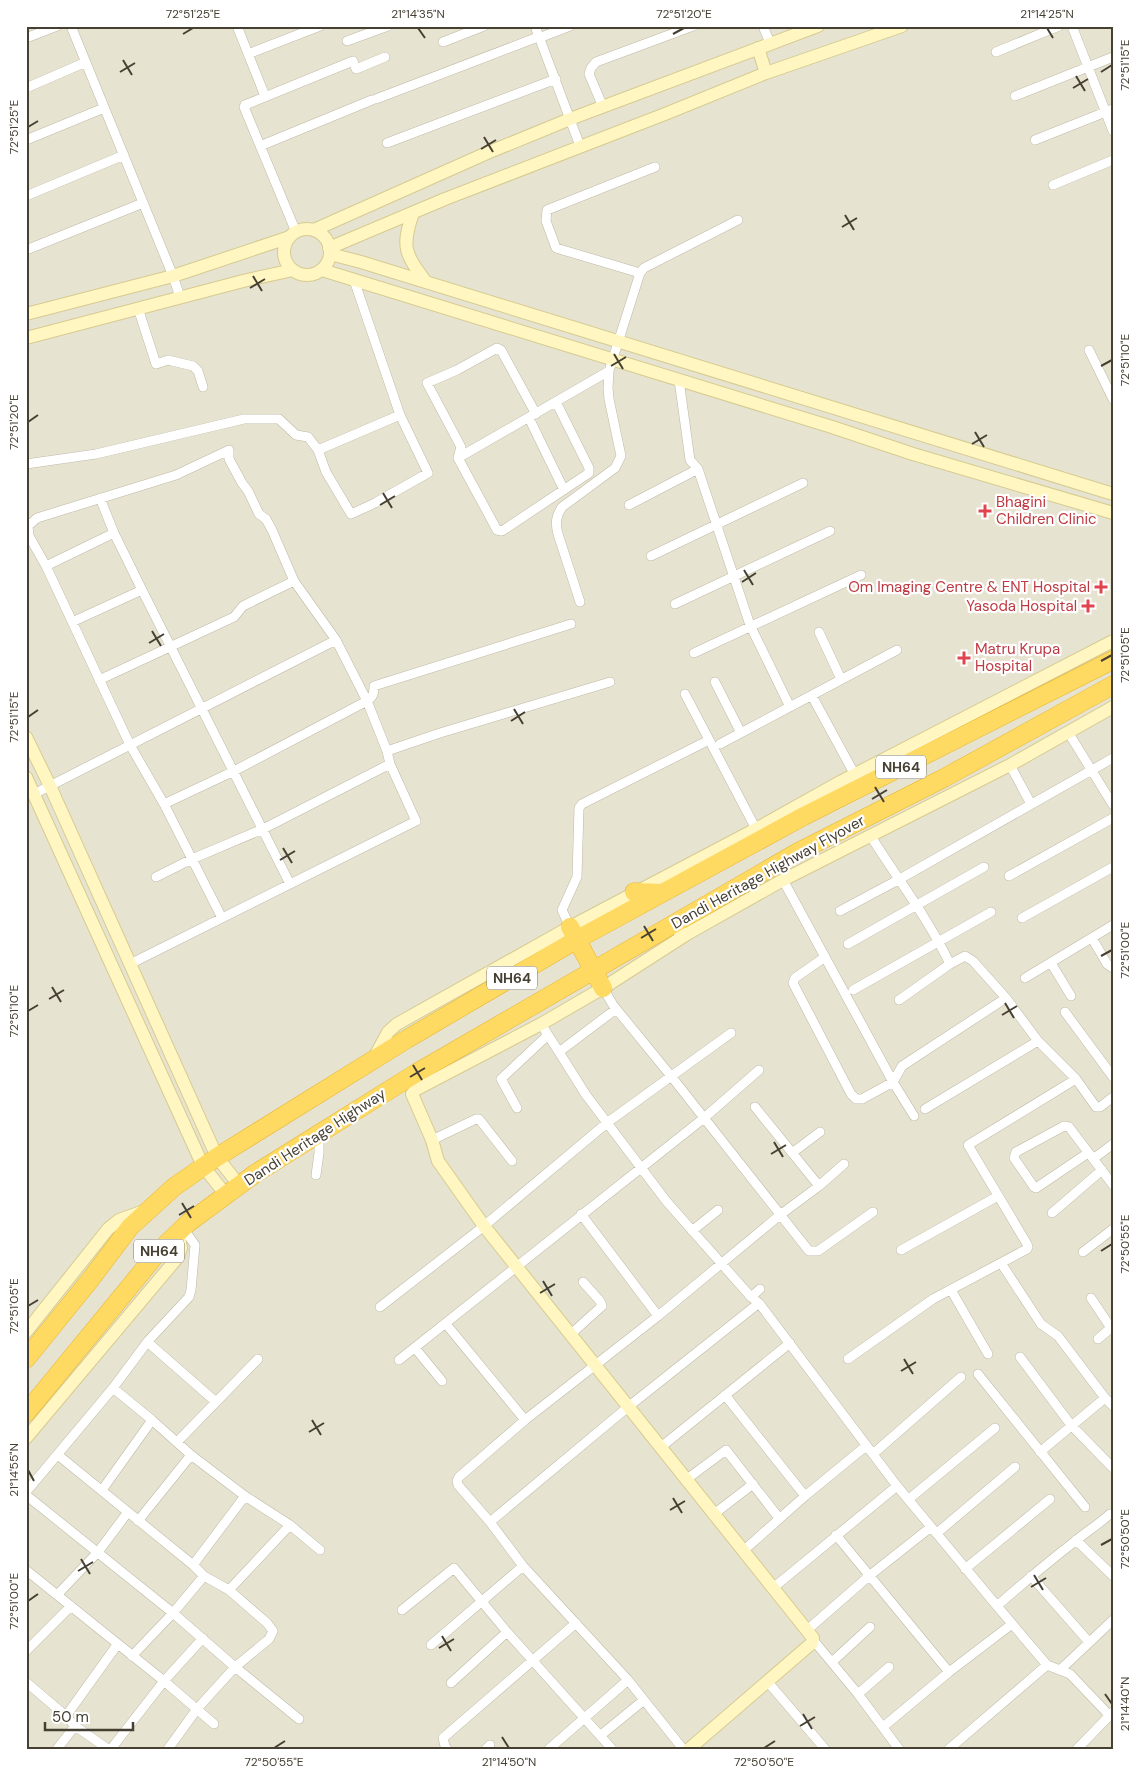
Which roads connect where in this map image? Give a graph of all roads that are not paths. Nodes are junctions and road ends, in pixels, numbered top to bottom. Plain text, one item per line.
1 (57, 26) edge
2 (72, 26) edge
3 (237, 26) edge
4 (320, 26) edge
5 (388, 26) edge
6 (484, 26) edge
7 (535, 26) edge
8 (570, 26) edge
9 (693, 26) edge
10 (763, 26) edge
11 (818, 26) edge
12 (902, 26) edge
13 (1059, 26) edge
14 (1072, 26) edge
15 (26, 38) edge
16 (538, 38) junction
17 (347, 42) dead end
18 (443, 42) dead end
19 (764, 45) junction
20 (996, 52) dead end
21 (248, 54) junction
22 (385, 57) dead end
23 (1113, 57) edge
24 (86, 62) junction
25 (1088, 68) junction
26 (766, 73) junction
27 (556, 79) junction
28 (26, 88) edge
29 (265, 96) junction
30 (1015, 96) dead end
31 (603, 107) junction
32 (104, 108) junction
33 (1109, 110) edge
34 (570, 118) junction
35 (1113, 131) edge
36 (26, 140) edge
37 (1035, 140) dead end
38 (387, 143) dead end
39 (260, 146) junction
40 (580, 146) junction
41 (124, 155) junction
42 (1113, 160) edge
43 (655, 167) dead end
44 (1053, 185) dead end
45 (26, 196) edge
46 (143, 203) junction
47 (413, 212) junction
48 (738, 220) dead end
49 (314, 230) junction
50 (293, 235) junction
51 (26, 250) edge
52 (329, 251) junction
53 (293, 270) junction
54 (322, 270) junction
55 (640, 273) junction
56 (173, 276) junction
57 (354, 280) junction
58 (426, 282) junction
59 (180, 297) junction
60 (138, 308) junction
61 (26, 314) edge
62 (26, 338) edge
63 (618, 342) junction
64 (1089, 350) dead end
65 (611, 365) junction
66 (679, 380) junction
67 (203, 387) dead end
68 (1113, 399) edge
69 (556, 402) junction
70 (836, 408) junction
71 (400, 415) junction
72 (532, 416) junction
73 (832, 427) junction
74 (318, 450) junction
75 (458, 458) junction
76 (26, 464) edge
77 (698, 469) junction
78 (803, 483) dead end
79 (564, 490) junction
80 (1113, 494) edge
81 (100, 498) junction
82 (629, 505) dead end
83 (1113, 513) edge
84 (717, 523) junction
85 (830, 531) dead end
86 (114, 533) junction
87 (651, 556) dead end
88 (46, 566) junction
89 (861, 575) dead end
90 (733, 576) junction
91 (294, 581) junction
92 (142, 590) junction
93 (580, 602) dead end
94 (675, 604) dead end
95 (72, 622) junction
96 (571, 624) dead end
97 (750, 625) junction
98 (818, 632) dead end
99 (336, 640) junction
100 (1113, 641) edge
101 (171, 648) junction
102 (897, 650) dead end
103 (694, 653) dead end
104 (1113, 660) edge
105 (841, 679) junction
106 (99, 680) junction
107 (610, 682) dead end
108 (715, 682) dead end
109 (1113, 685) edge
110 (685, 694) dead end
111 (812, 696) junction
112 (366, 701) junction
113 (790, 707) junction
114 (1113, 707) edge
115 (202, 710) junction
116 (1068, 732) junction
117 (741, 733) junction
118 (26, 737) edge
119 (709, 740) junction
120 (720, 744) dead end
121 (130, 745) junction
122 (387, 751) junction
123 (1113, 758) edge
124 (390, 764) junction
125 (1010, 764) junction
126 (234, 771) junction
127 (1091, 771) junction
128 (855, 775) junction
129 (26, 777) edge
130 (50, 786) junction
131 (34, 794) junction
132 (164, 804) junction
133 (1031, 804) junction
134 (1113, 805) edge
135 (1113, 818) edge
136 (263, 829) junction
137 (756, 829) junction
138 (870, 835) junction
139 (192, 859) junction
140 (984, 867) dead end
141 (1113, 867) edge
142 (1009, 876) dead end
143 (156, 877) dead end
144 (782, 880) junction
145 (898, 880) junction
146 (290, 884) junction
147 (634, 892) junction
148 (663, 894) junction
149 (917, 904) junction
150 (840, 911) dead end
151 (991, 912) dead end
152 (222, 918) junction
153 (1022, 918) dead end
154 (1113, 925) edge
155 (662, 932) junction
156 (573, 933) junction
157 (687, 934) junction
158 (1092, 938) junction
159 (938, 942) junction
160 (848, 944) dead end
161 (825, 958) junction
162 (1051, 963) junction
163 (130, 964) junction
164 (950, 964) junction
165 (1113, 968) edge
166 (593, 969) junction
167 (1025, 978) dead end
168 (603, 988) junction
169 (853, 990) dead end
170 (1071, 996) dead end
171 (1006, 998) junction
172 (899, 1000) dead end
173 (616, 1009) junction
174 (1065, 1012) dead end
175 (541, 1024) junction
176 (731, 1032) dead end
177 (548, 1035) junction
178 (1038, 1041) junction
179 (559, 1052) junction
180 (759, 1070) dead end
181 (671, 1076) junction
182 (1113, 1077) edge
183 (1076, 1079) junction
184 (183, 1082) junction
185 (893, 1082) junction
186 (168, 1090) junction
187 (1113, 1097) edge
188 (755, 1107) dead end
189 (517, 1108) dead end
190 (926, 1110) dead end
191 (914, 1116) dead end
192 (704, 1118) junction
193 (608, 1122) junction
194 (324, 1131) junction
195 (820, 1132) dead end
196 (431, 1138) junction
197 (1113, 1144) edge
198 (792, 1153) junction
199 (1090, 1156) junction
200 (512, 1161) dead end
201 (210, 1162) junction
202 (844, 1164) dead end
203 (641, 1168) junction
204 (1102, 1170) junction
205 (316, 1175) dead end
206 (819, 1186) junction
207 (1113, 1186) edge
208 (233, 1190) junction
209 (998, 1196) junction
210 (152, 1208) junction
211 (718, 1210) dead end
212 (873, 1212) dead end
213 (1052, 1212) dead end
214 (581, 1214) junction
215 (780, 1215) junction
216 (484, 1226) junction
217 (1113, 1229) edge
218 (180, 1230) junction
219 (692, 1231) junction
220 (901, 1250) dead end
221 (1083, 1252) dead end
222 (722, 1263) junction
223 (1001, 1263) junction
224 (516, 1266) junction
225 (583, 1282) dead end
226 (760, 1289) dead end
227 (951, 1290) junction
228 (1091, 1298) dead end
229 (755, 1300) junction
230 (380, 1307) dead end
231 (658, 1316) junction
232 (446, 1324) junction
233 (1112, 1327) edge
234 (26, 1332) edge
235 (571, 1334) junction
236 (1098, 1339) dead end
237 (148, 1340) junction
238 (790, 1343) junction
239 (415, 1348) junction
240 (988, 1354) dead end
241 (1020, 1357) dead end
242 (26, 1359) edge
243 (258, 1359) dead end
244 (848, 1359) dead end
245 (399, 1360) dead end
246 (595, 1365) junction
247 (978, 1374) dead end
248 (961, 1377) dead end
249 (442, 1381) dead end
250 (113, 1388) junction
251 (725, 1395) junction
252 (1105, 1398) junction
253 (216, 1402) junction
254 (1113, 1406) edge
255 (628, 1407) junction
256 (26, 1414) edge
257 (152, 1420) junction
258 (525, 1420) junction
259 (1071, 1425) junction
260 (995, 1428) dead end
261 (26, 1438) edge
262 (177, 1442) junction
263 (866, 1446) junction
264 (661, 1447) junction
265 (1040, 1452) junction
266 (191, 1454) junction
267 (872, 1454) junction
268 (58, 1455) junction
269 (1015, 1468) dead end
270 (1113, 1468) edge
271 (687, 1479) junction
272 (753, 1484) junction
273 (897, 1486) junction
274 (102, 1490) junction
275 (26, 1494) edge
276 (245, 1496) junction
277 (805, 1496) junction
278 (909, 1499) junction
279 (1050, 1499) dead end
280 (1085, 1507) dead end
281 (128, 1512) junction
282 (714, 1514) junction
283 (1110, 1514) dead end
284 (779, 1518) junction
285 (138, 1521) junction
286 (490, 1522) junction
287 (290, 1525) junction
288 (934, 1530) junction
289 (836, 1535) junction
290 (1076, 1540) junction
291 (320, 1550) dead end
292 (743, 1550) junction
293 (98, 1552) junction
294 (193, 1565) junction
295 (523, 1566) junction
296 (965, 1569) junction
297 (26, 1570) edge
298 (204, 1576) junction
299 (869, 1576) junction
300 (1031, 1576) junction
301 (1113, 1576) edge
302 (773, 1588) junction
303 (229, 1590) junction
304 (57, 1595) junction
305 (481, 1602) junction
306 (71, 1606) junction
307 (997, 1606) junction
308 (402, 1610) dead end
309 (173, 1612) junction
310 (1113, 1620) edge
311 (576, 1623) junction
312 (1012, 1624) junction
313 (870, 1627) dead end
314 (507, 1632) junction
315 (810, 1636) junction
316 (203, 1638) junction
317 (1088, 1641) junction
318 (118, 1645) junction
319 (431, 1645) dead end
320 (26, 1651) edge
321 (132, 1656) junction
322 (534, 1660) junction
323 (832, 1662) junction
324 (1047, 1665) junction
325 (235, 1667) junction
326 (889, 1667) dead end
327 (1060, 1670) junction
328 (949, 1672) junction
329 (628, 1680) junction
330 (767, 1681) junction
331 (26, 1682) edge
332 (164, 1682) junction
333 (451, 1683) dead end
334 (858, 1694) junction
335 (644, 1700) junction
336 (197, 1709) junction
337 (1111, 1713) edge
338 (66, 1716) junction
339 (299, 1718) dead end
340 (584, 1719) junction
341 (214, 1724) dead end
342 (75, 1726) junction
343 (883, 1727) junction
344 (601, 1735) junction
345 (820, 1747) edge
346 (57, 1749) edge
347 (109, 1749) edge
348 (168, 1749) edge
349 (447, 1749) edge
350 (549, 1749) edge
351 (612, 1749) edge
352 (683, 1749) edge
353 (689, 1749) edge
354 (899, 1749) edge
355 (949, 1749) edge
356 (1077, 1749) edge

1 - 15 street
2 - 24 street
3 - 21 street
4 - 21 street
5 - 17 street
6 - 18 street
7 - 16 street
8 - 16 street
9 - 31 street
10 - 19 street
11 - 19 street
12 - 26 street
13 - 20 street
14 - 25 street
16 - 27 street
16 - 39 street
19 - 26 street
19 - 31 street
21 - 29 street
22 - 29 street
23 - 25 street
24 - 28 street
24 - 32 street
25 - 30 street
25 - 33 street
26 - 40 street
27 - 34 street
27 - 38 street
29 - 39 street
31 - 34 street
32 - 36 street
32 - 41 street
33 - 35 street
33 - 37 street
34 - 40 street
34 - 49 street
39 - 50 street
40 - 47 street
41 - 45 street
41 - 46 street
42 - 44 street
43 - 55 street
46 - 51 street
46 - 56 street
47 - 52 street
47 - 58 street
48 - 55 street
49 - 50 street
49 - 52 street
50 - 53 street
50 - 56 street
52 - 54 street
52 - 58 street
53 - 54 street
53 - 59 street
54 - 57 street
55 - 63 street
56 - 59 street
56 - 61 street
57 - 65 street
57 - 71 street
58 - 63 street
59 - 60 street
60 - 62 street
60 - 67 street
63 - 65 street
63 - 70 street
64 - 68 street
65 - 66 street
65 - 69 street
65 - 93 street
66 - 73 street
66 - 77 street
69 - 72 street
69 - 79 street
70 - 73 street
70 - 80 street
71 - 74 street
71 - 74 street
72 - 75 street
72 - 75 street
72 - 79 street
73 - 83 street
74 - 76 street
75 - 79 street
77 - 82 street
77 - 84 street
78 - 84 street
81 - 86 street
81 - 88 street
81 - 91 street
84 - 87 street
84 - 90 street
85 - 90 street
86 - 88 street
86 - 92 street
88 - 95 street
89 - 97 street
90 - 94 street
90 - 97 street
91 - 99 street
91 - 101 street
92 - 95 street
92 - 101 street
95 - 106 street
96 - 112 street
97 - 103 street
97 - 113 street
98 - 105 street
99 - 112 street
99 - 115 street
100 - 128 street
101 - 106 street
101 - 115 street
102 - 105 street
104 - 148 highway, Dandi Heritage Highway Flyover / NH64
105 - 111 street
106 - 121 street
107 - 122 street
108 - 117 street
109 - 155 highway, Dandi Heritage Highway Flyover / NH64
110 - 119 street
111 - 113 street
111 - 128 street
112 - 122 street
112 - 126 street
113 - 117 street
114 - 116 street
115 - 121 street
115 - 126 street
116 - 125 street
116 - 127 street
117 - 120 street
118 - 130 street
119 - 137 street
119 - 156 street
121 - 130 street
121 - 132 street
122 - 124 street
123 - 127 street
124 - 136 street
124 - 146 street
125 - 133 street
125 - 138 street
126 - 132 street
126 - 136 street
127 - 133 street
127 - 134 street
128 - 137 street
129 - 131 street
130 - 131 street
130 - 163 street
131 - 186 street
132 - 139 street
133 - 145 street
135 - 142 street
136 - 139 street
136 - 146 street
137 - 147 street
138 - 144 street
138 - 145 street
139 - 143 street
139 - 152 street
140 - 149 street
141 - 153 street
144 - 157 street
144 - 161 street
145 - 149 street
145 - 150 street
146 - 152 street
147 - 148 highway
147 - 156 street
148 - 156 highway, NH64
149 - 159 street
149 - 160 street
151 - 159 street
152 - 163 street
154 - 158 street
155 - 157 street
155 - 166 highway, Dandi Heritage Highway / NH64
156 - 166 highway
156 - 201 highway, NH64
157 - 168 street
158 - 162 street
158 - 165 street
159 - 164 street
159 - 169 street
161 - 185 street
161 - 185 street
162 - 167 street
162 - 170 street
163 - 184 street
164 - 171 street
164 - 172 street
166 - 168 highway
166 - 194 highway, Dandi Heritage Highway / NH64
168 - 173 street
168 - 175 street
171 - 178 street
171 - 185 street
173 - 179 street
173 - 181 street
174 - 182 street
175 - 177 street
175 - 196 street
176 - 181 street
177 - 179 street
177 - 189 street
178 - 183 street
178 - 190 street
179 - 193 street
180 - 192 street
181 - 192 street
181 - 193 street
183 - 187 street
183 - 209 street
184 - 186 street
184 - 201 street
185 - 191 street
186 - 201 street
188 - 198 street
192 - 203 street
192 - 215 street
193 - 203 street
193 - 216 street
194 - 205 street
194 - 208 highway, Dandi Heritage Highway / NH64
195 - 198 street
196 - 200 street
196 - 216 street
197 - 199 street
198 - 206 street
199 - 199 street
199 - 204 street
201 - 208 street
201 - 210 highway, NH64
202 - 206 street
203 - 214 street
203 - 219 street
204 - 207 street
204 - 213 street
206 - 215 street
208 - 218 highway, Dandi Heritage Highway / NH64
209 - 220 street
209 - 223 street
210 - 234 street
210 - 242 highway, NH64
211 - 219 street
212 - 215 street
214 - 224 street
214 - 231 street
215 - 222 street
216 - 224 street
216 - 230 street
217 - 221 street
218 - 237 street
218 - 256 highway, Dandi Heritage Highway / NH64
218 - 261 street
219 - 222 street
222 - 229 street
222 - 231 street
223 - 227 street
223 - 252 street
224 - 232 street
224 - 235 street
225 - 235 street
226 - 229 street
227 - 240 street
227 - 244 street
228 - 233 street
229 - 238 street
229 - 255 street
231 - 246 street
232 - 239 street
232 - 258 street
233 - 236 street
235 - 246 street
237 - 250 street
237 - 253 street
238 - 251 street
238 - 263 street
239 - 245 street
239 - 249 street
241 - 259 street
243 - 253 street
246 - 255 street
246 - 258 street
247 - 265 street
248 - 267 street
250 - 257 street
250 - 268 street
251 - 264 street
251 - 277 street
252 - 254 street
252 - 259 street
253 - 262 street
255 - 264 street
255 - 286 street
257 - 262 street
257 - 274 street
258 - 286 street
259 - 265 street
259 - 270 street
260 - 278 street
262 - 266 street
263 - 267 street
263 - 277 street
264 - 271 street
265 - 280 street
266 - 276 street
266 - 285 street
267 - 273 street
268 - 274 street
268 - 275 street
269 - 288 street
271 - 272 street
271 - 282 street
272 - 282 street
272 - 284 street
273 - 278 street
273 - 289 street
274 - 281 street
275 - 293 street
276 - 287 street
276 - 294 street
277 - 284 street
278 - 288 street
279 - 296 street
281 - 285 street
281 - 293 street
282 - 292 street
283 - 290 street
284 - 292 street
285 - 294 street
286 - 295 street
287 - 291 street
287 - 303 street
288 - 296 street
288 - 299 street
289 - 299 street
289 - 302 street
290 - 300 street
290 - 301 street
292 - 302 street
293 - 304 street
293 - 309 street
294 - 298 street
295 - 305 street
295 - 311 street
296 - 307 street
297 - 304 street
298 - 303 street
298 - 309 street
299 - 315 street
299 - 328 street
300 - 307 street
300 - 317 street
302 - 315 street
303 - 325 street
304 - 306 street
305 - 308 street
305 - 314 street
305 - 319 street
306 - 318 street
306 - 320 street
307 - 312 street
309 - 316 street
309 - 321 street
310 - 317 street
311 - 322 street
311 - 329 street
312 - 324 street
312 - 328 street
313 - 323 street
314 - 322 street
314 - 333 street
315 - 323 street
315 - 330 street
316 - 325 street
316 - 332 street
317 - 327 street
318 - 321 street
318 - 338 street
321 - 332 street
322 - 340 street
322 - 349 street
323 - 334 street
324 - 327 street
324 - 355 street
325 - 336 street
325 - 339 street
326 - 334 street
327 - 337 street
328 - 343 street
329 - 335 street
329 - 340 street
330 - 345 street
330 - 353 street
331 - 338 street
332 - 336 street
332 - 347 street
334 - 343 street
335 - 344 street
335 - 352 street
336 - 341 street
336 - 348 street
337 - 356 street
338 - 342 street
340 - 344 street
340 - 350 street
342 - 346 street
342 - 347 street
343 - 354 street
344 - 351 street

